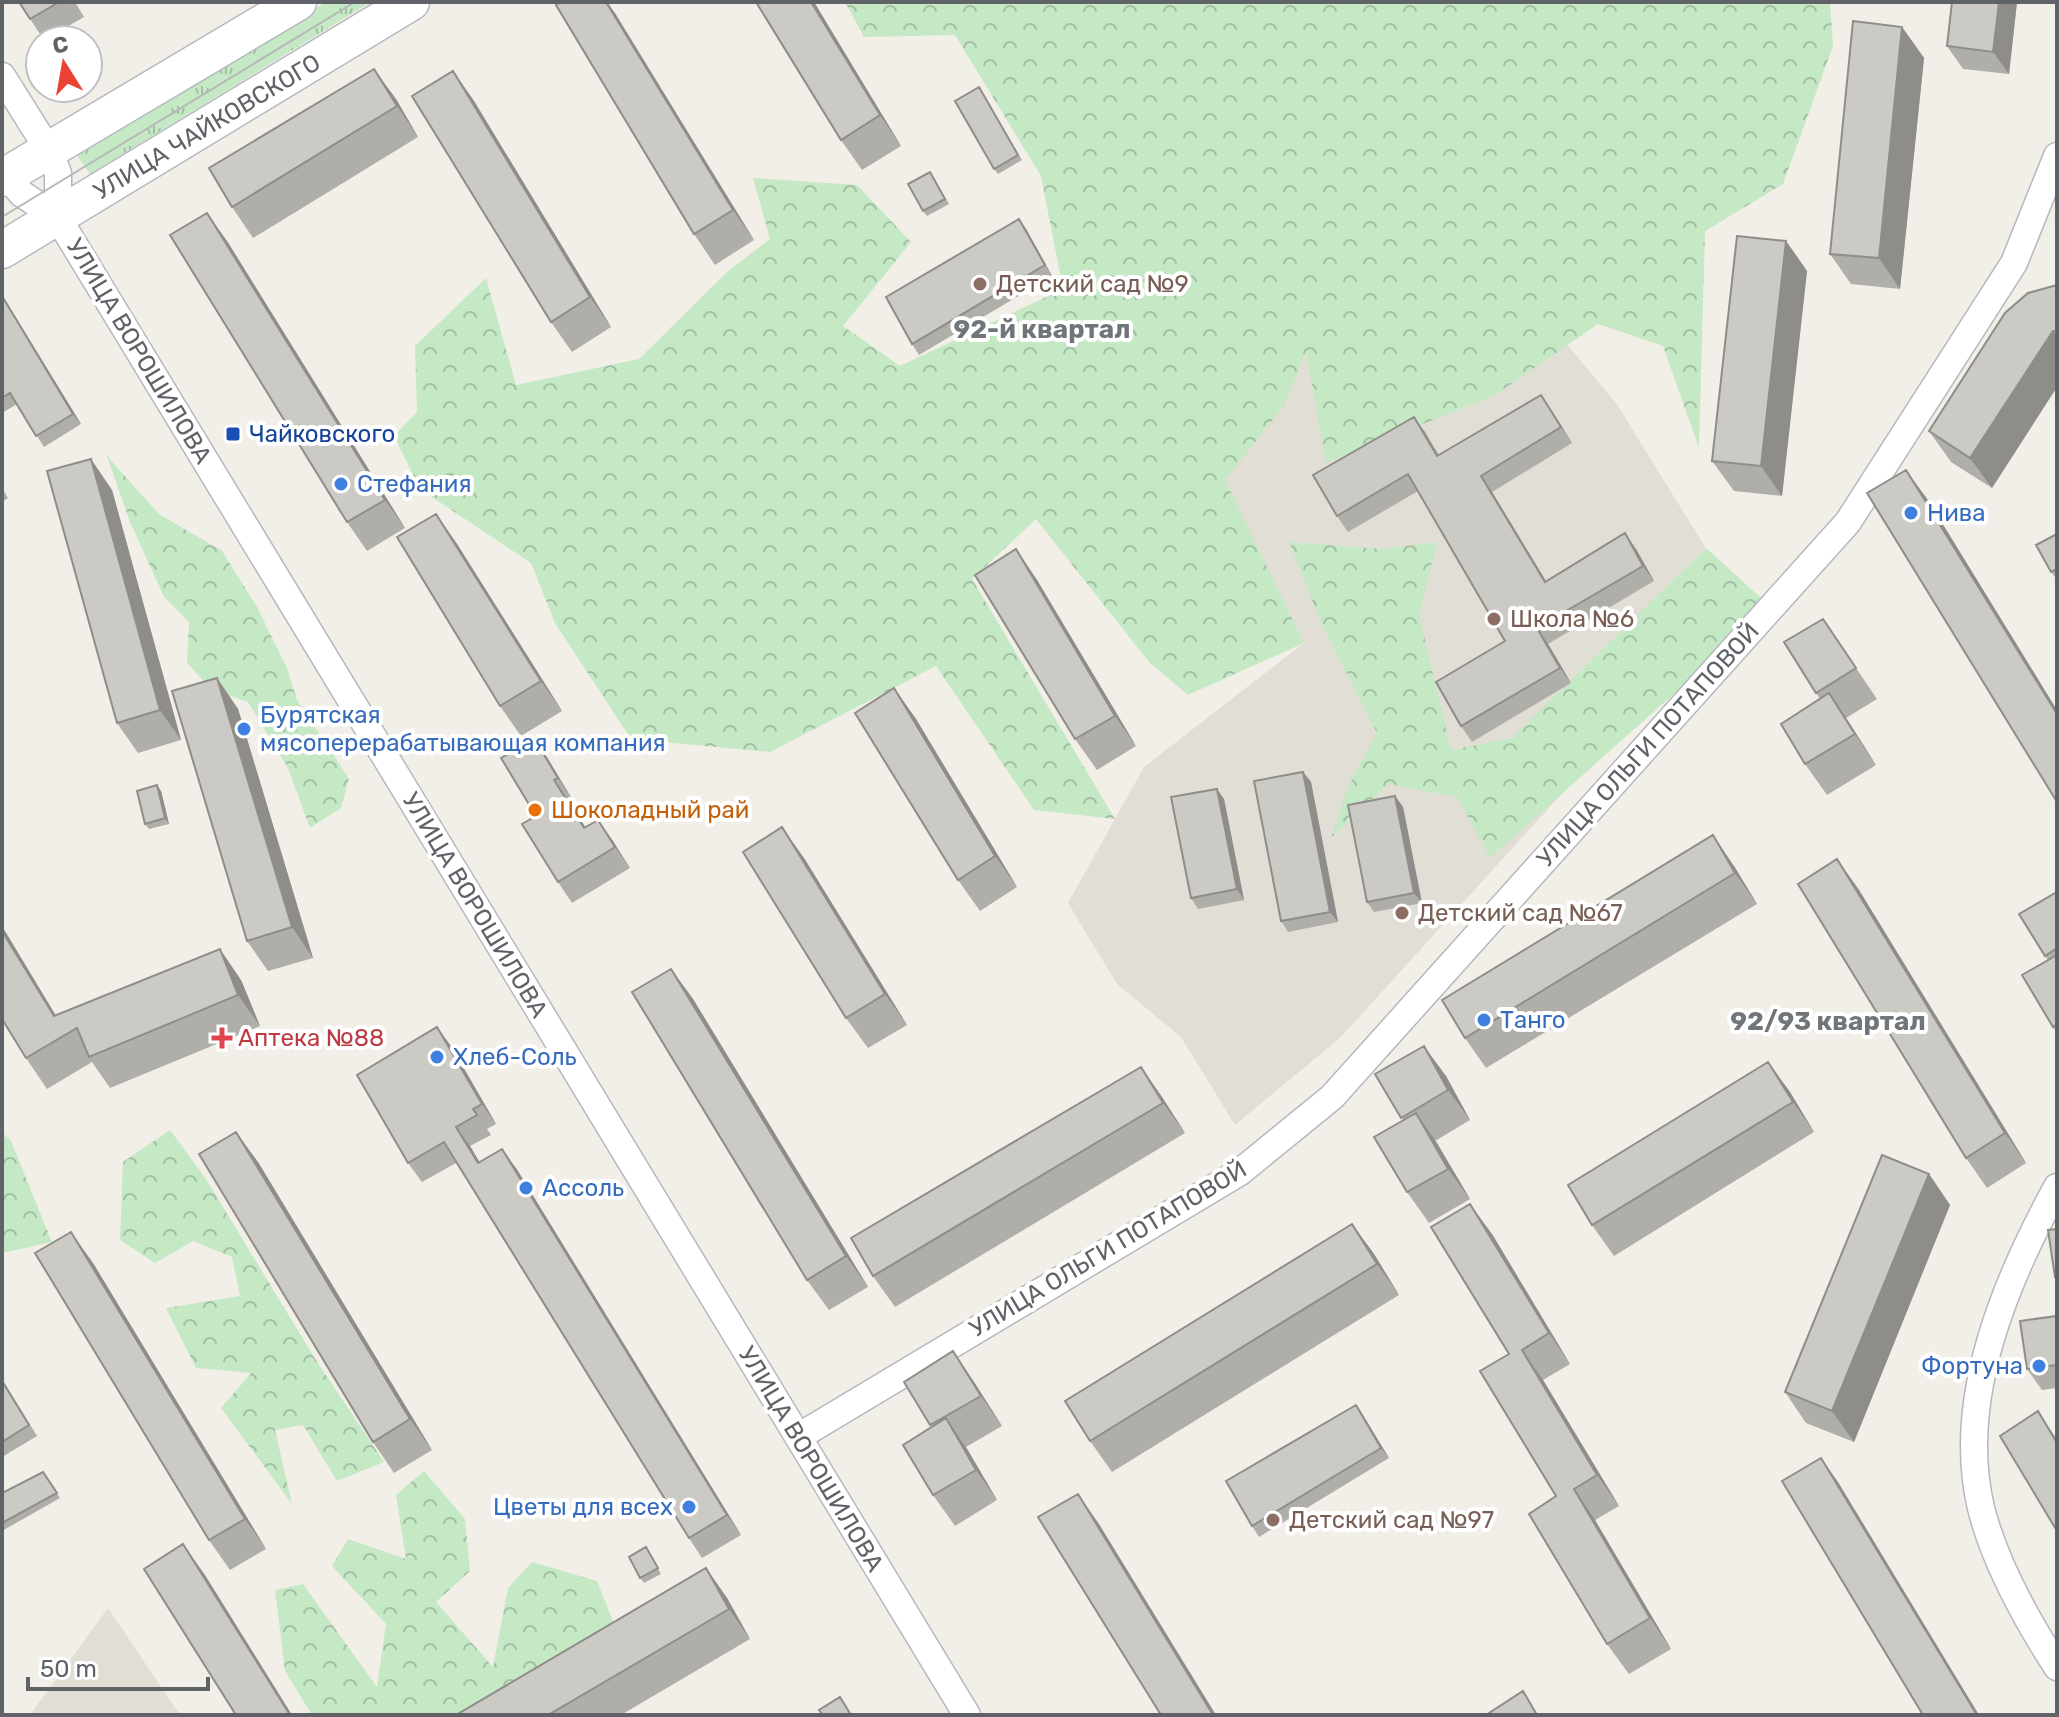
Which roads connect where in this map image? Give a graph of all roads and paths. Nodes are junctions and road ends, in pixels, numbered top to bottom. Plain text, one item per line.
1 (298, 2) edge
2 (411, 2) edge
3 (2, 76) edge
4 (49, 151) junction
5 (2057, 156) edge
6 (3, 175) edge
7 (58, 218) junction
8 (2, 250) edge
9 (2057, 1187) edge
10 (798, 1437) junction
11 (2057, 1667) edge
12 (967, 1715) edge

1 - 4 main road
2 - 7 main road, УЛИЦА ЧАЙКОВСКОГО
3 - 4 street, УЛИЦА ВОРОШИЛОВА
4 - 6 main road
4 - 7 street, УЛИЦА ВОРОШИЛОВА
5 - 10 street, УЛИЦА ОЛЬГИ ПОТАПОВОЙ
6 - 7 street, УЛИЦА ВОРОШИЛОВА
7 - 8 main road, УЛИЦА ЧАЙКОВСКОГО
7 - 10 street, УЛИЦА ВОРОШИЛОВА
9 - 11 street
10 - 12 street, УЛИЦА ВОРОШИЛОВА

